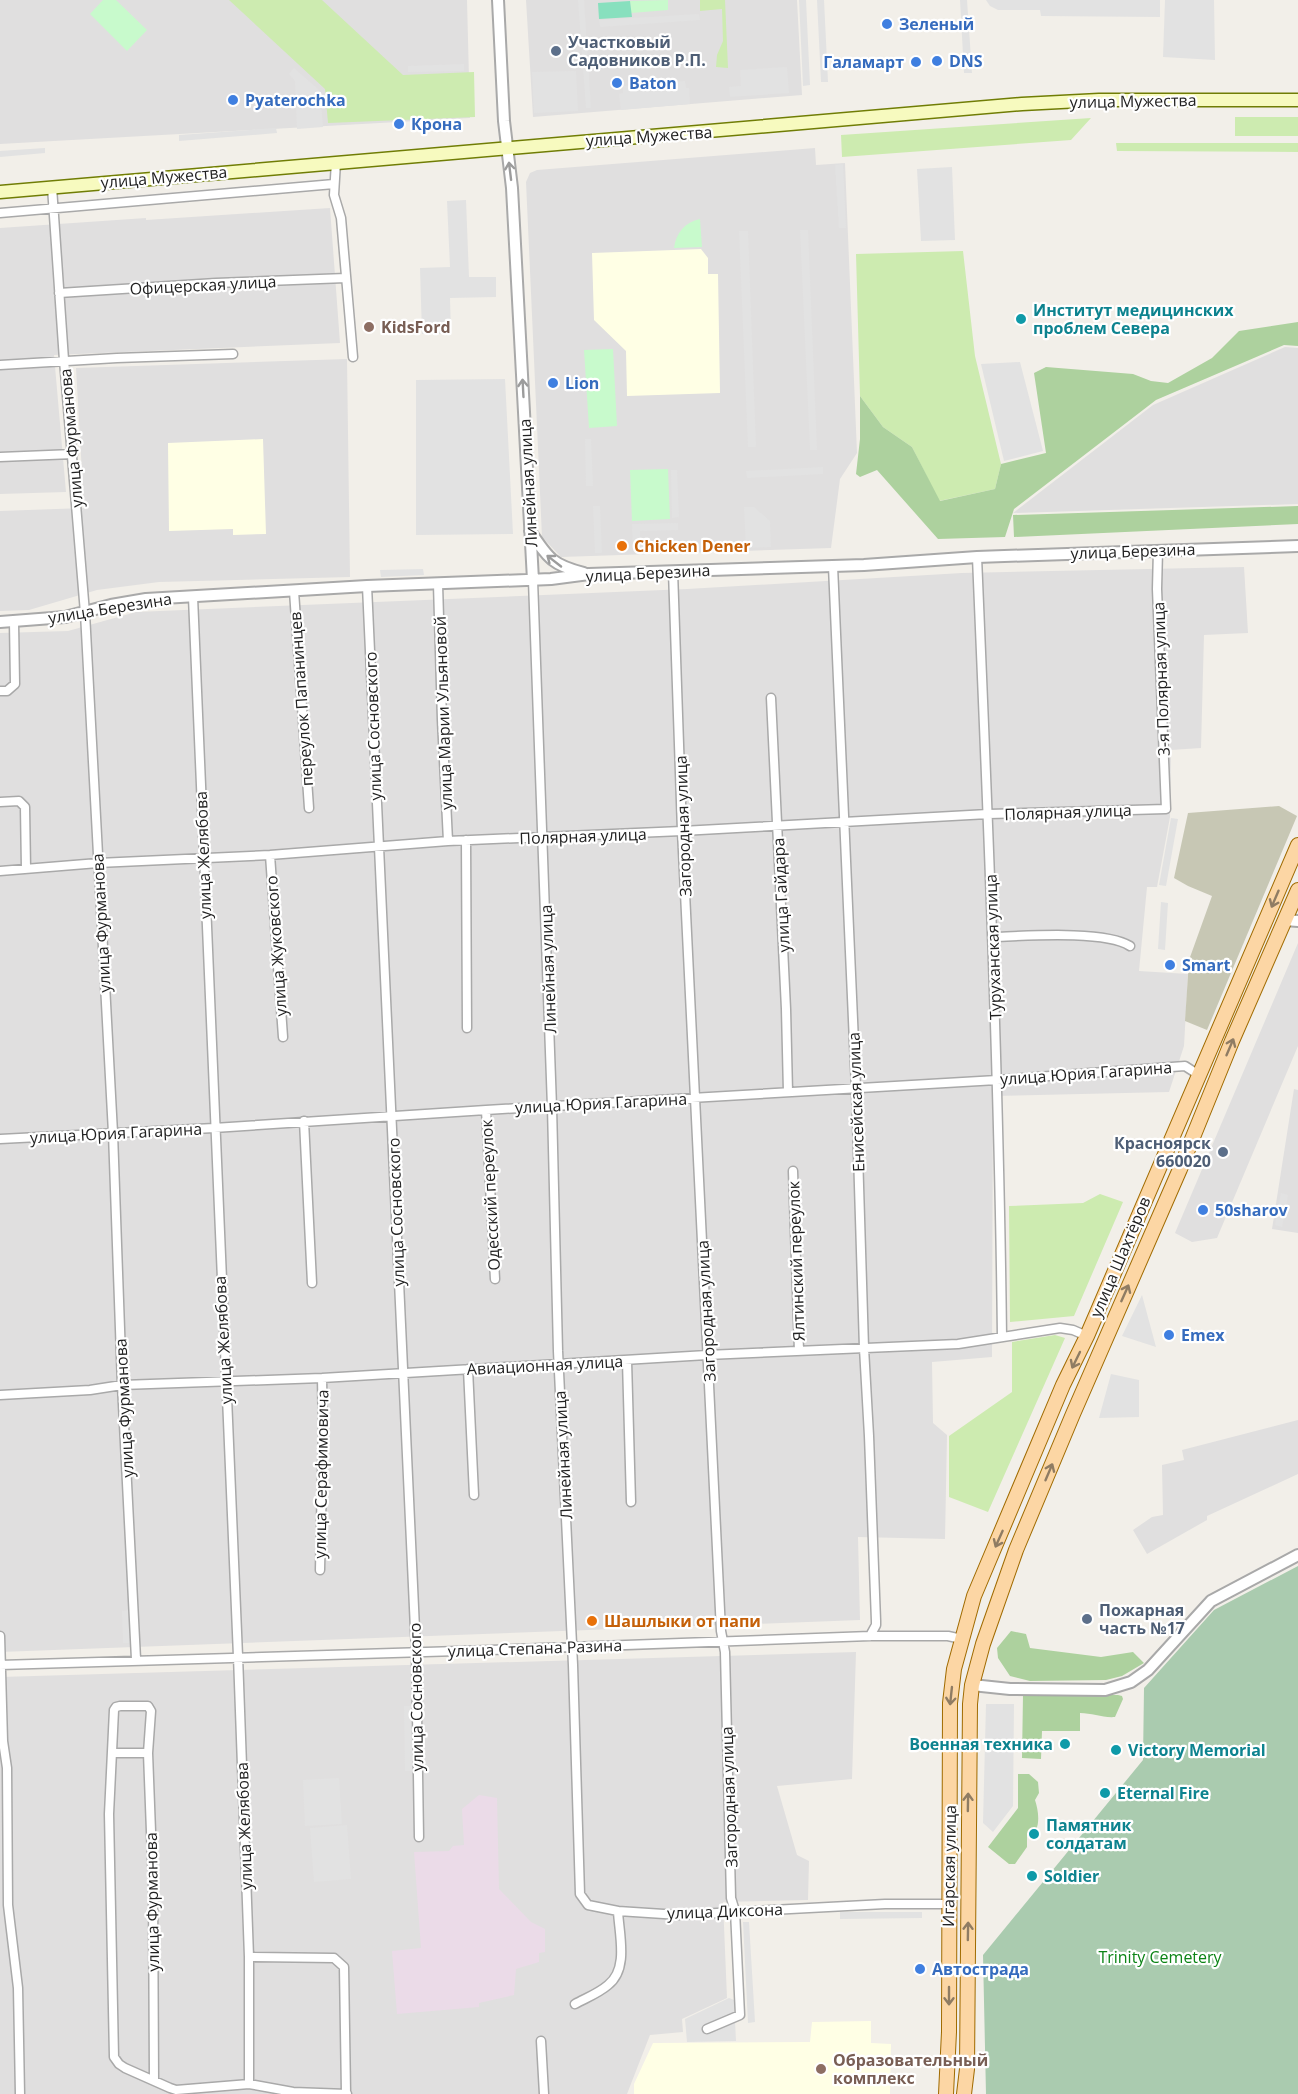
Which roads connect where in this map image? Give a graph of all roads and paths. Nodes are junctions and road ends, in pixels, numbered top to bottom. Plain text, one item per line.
1 (498, 0) edge
2 (1298, 100) edge
3 (506, 147) junction
4 (336, 162) junction
5 (334, 184) junction
6 (52, 187) junction
7 (0, 192) edge
8 (54, 207) junction
9 (0, 213) edge
10 (346, 278) junction
11 (59, 292) junction
12 (233, 354) dead end
13 (352, 357) dead end
14 (64, 360) junction
15 (0, 365) edge
16 (73, 454) junction
17 (0, 457) edge
18 (530, 531) junction
19 (1298, 546) edge
20 (1158, 550) junction
21 (977, 557) junction
22 (833, 566) junction
23 (673, 571) junction
24 (590, 574) junction
25 (533, 580) junction
26 (438, 584) junction
27 (367, 586) junction
28 (294, 591) junction
29 (193, 597) junction
30 (85, 613) junction
31 (0, 622) edge
32 (14, 622) junction
33 (0, 692) edge
34 (771, 698) dead end
35 (0, 802) edge
36 (309, 808) dead end
37 (1166, 809) joint
38 (988, 814) junction
39 (844, 822) junction
40 (777, 825) junction
41 (682, 831) junction
42 (543, 837) junction
43 (466, 840) junction
44 (448, 841) junction
45 (1298, 845) edge
46 (378, 846) junction
47 (270, 855) junction
48 (202, 858) junction
49 (98, 862) junction
50 (26, 869) junction
51 (0, 871) edge
52 (1298, 890) edge
53 (1292, 920) edge
54 (993, 937) junction
55 (1130, 946) dead end
56 (467, 1028) dead end
57 (283, 1037) dead end
58 (1199, 1075) junction
59 (998, 1080) junction
60 (856, 1088) junction
61 (788, 1092) junction
62 (696, 1097) junction
63 (552, 1107) junction
64 (486, 1110) junction
65 (392, 1116) junction
66 (304, 1121) junction
67 (214, 1128) junction
68 (113, 1133) junction
69 (0, 1139) edge
70 (793, 1171) dead end
71 (495, 1279) dead end
72 (312, 1283) dead end
73 (1087, 1336) junction
74 (1002, 1337) junction
75 (864, 1348) junction
76 (799, 1351) junction
77 (707, 1355) junction
78 (627, 1361) junction
79 (559, 1365) junction
80 (468, 1369) junction
81 (403, 1372) junction
82 (322, 1377) junction
83 (225, 1381) junction
84 (122, 1385) junction
85 (0, 1395) edge
86 (474, 1495) dead end
87 (631, 1502) dead end
88 (1298, 1555) edge
89 (320, 1570) dead end
90 (0, 1636) edge
91 (870, 1636) junction
92 (962, 1639) junction
93 (723, 1641) junction
94 (983, 1644) joint
95 (573, 1647) junction
96 (416, 1651) junction
97 (238, 1656) junction
98 (136, 1659) junction
99 (1, 1665) edge
100 (972, 1685) junction
101 (113, 1753) junction
102 (148, 1753) junction
103 (3, 1815) edge
104 (419, 1837) dead end
105 (948, 1904) junction
106 (618, 1911) junction
107 (735, 1911) junction
108 (249, 1957) junction
109 (575, 2004) dead end
110 (707, 2029) dead end
111 (541, 2041) dead end
112 (153, 2080) junction
113 (249, 2084) junction
114 (20, 2094) edge
115 (346, 2094) edge
116 (544, 2094) edge
117 (946, 2094) edge
118 (964, 2094) edge

1 - 3 street, Линейная улица
2 - 3 main road, улица Мужества
3 - 4 main road, улица Мужества
18 -> 3 street, Линейная улица
4 - 5 street
4 - 6 main road, улица Мужества
5 - 8 street
5 - 10 street
6 - 7 main road, улица Мужества
6 - 8 street, улица Фурманова
8 - 9 street
8 - 11 street, улица Фурманова
10 - 11 street, Офицерская улица
10 - 13 street
11 - 14 street, улица Фурманова
12 - 14 street
14 - 15 street
14 - 16 street, улица Фурманова
16 - 17 street
16 - 30 street, улица Фурманова
24 -> 18 street
18 - 25 street, Линейная улица
19 - 20 street, улица Березина
20 - 21 street, улица Березина
20 - 37 street, 3-я Полярная улица
21 - 22 street, улица Березина
21 - 38 street, Туруханская улица
22 - 23 street, улица Березина
22 - 39 street, Енисейская улица
23 - 24 street, улица Березина
23 - 41 street, Загородная улица
24 - 25 street, улица Березина
25 - 26 street, улица Березина
25 - 42 street, Линейная улица
26 - 27 street, улица Березина
26 - 44 street, улица Марии Ульяновой
27 - 28 street, улица Березина
27 - 46 street, улица Сосновского
28 - 29 street, улица Березина
28 - 36 street, переулок Папанинцев
29 - 30 street, улица Березина
29 - 48 street, улица Желябова
30 - 32 street, улица Березина
30 - 49 street, улица Фурманова
31 - 32 street, улица Березина
32 - 33 street
34 - 40 street, улица Гайдара
35 - 50 street
37 - 38 street, Полярная улица
38 - 39 street, Полярная улица
38 - 54 street, Туруханская улица
39 - 40 street, Полярная улица
39 - 60 street, Енисейская улица
40 - 41 street, Полярная улица
40 - 61 street, улица Гайдара
41 - 42 street, Полярная улица
41 - 62 street, Загородная улица
42 - 43 street, Полярная улица
42 - 63 street, Линейная улица
43 - 44 street, Полярная улица
43 - 56 street
44 - 46 street, Полярная улица
45 -> 58 main road, улица Шахтёров
46 - 47 street, Полярная улица
46 - 65 street, улица Сосновского
47 - 48 street, Полярная улица
47 - 57 street, улица Жуковского
48 - 49 street, Полярная улица
48 - 67 street, улица Желябова
49 - 50 street, Полярная улица
49 - 68 street, улица Фурманова
50 - 51 street, Полярная улица
52 - 53 main road, улица Шахтёров
94 -> 53 main road, улица Шахтёров
54 - 55 street
54 - 59 street, Туруханская улица
58 - 59 street, улица Юрия Гагарина
58 - 73 main road, улица Шахтёров
59 - 60 street, улица Юрия Гагарина
59 - 74 street, Туруханская улица
60 - 61 street, улица Юрия Гагарина
60 - 75 street, Енисейская улица
61 - 62 street, улица Юрия Гагарина
62 - 63 street, улица Юрия Гагарина
62 - 77 street, Загородная улица
63 - 64 street, улица Юрия Гагарина
63 - 79 street, Линейная улица
64 - 65 street, улица Юрия Гагарина
64 - 71 street, Одесский переулок
65 - 66 street, улица Юрия Гагарина
65 - 81 street, улица Сосновского
66 - 67 street, улица Юрия Гагарина
66 - 72 street
67 - 68 street, улица Юрия Гагарина
67 - 83 street, улица Желябова
68 - 69 street, улица Юрия Гагарина
68 - 84 street, улица Фурманова
70 - 76 street, Ялтинский переулок
73 - 74 street, Авиационная улица
73 -> 92 main road, улица Шахтёров
74 - 75 street, Авиационная улица
75 - 76 street, Авиационная улица
75 - 91 street, Енисейская улица
76 - 77 street, Авиационная улица
77 - 78 street, Авиационная улица
77 - 93 street, Загородная улица
78 - 79 street, Авиационная улица
78 - 87 street
79 - 80 street, Авиационная улица
79 - 95 street, Линейная улица
80 - 81 street, Авиационная улица
80 - 86 street
81 - 82 street, Авиационная улица
81 - 96 street, улица Сосновского
82 - 83 street, Авиационная улица
82 - 89 street, улица Серафимовича
83 - 84 street, Авиационная улица
83 - 97 street, улица Желябова
84 - 85 street, Авиационная улица
84 - 98 street, улица Фурманова
88 - 100 street
90 - 99 street
91 - 92 street, улица Степана Разина
91 - 93 street, улица Степана Разина
92 -> 105 main road, Игарская улица
93 - 95 street, улица Степана Разина
93 - 107 street, Загородная улица
94 - 100 main road, Игарская улица
95 - 96 street, улица Степана Разина
95 - 106 street, Линейная улица
96 - 97 street, улица Степана Разина
96 - 104 street, улица Сосновского
97 - 98 street, улица Степана Разина
97 - 108 street, улица Желябова
98 - 99 street, улица Степана Разина
99 - 103 street
118 -> 100 main road, Игарская улица
101 - 102 street
101 - 102 street, улица Фурманова
101 - 112 street, улица Фурманова
102 - 112 street, улица Фурманова
103 - 114 street
105 - 107 street, улица Диксона
105 -> 117 main road, Игарская улица
106 - 107 street, улица Диксона
106 - 109 street
107 - 110 street, Загородная улица
108 - 113 street, улица Желябова
108 - 115 street
111 - 116 street
112 - 113 street
113 - 115 street

